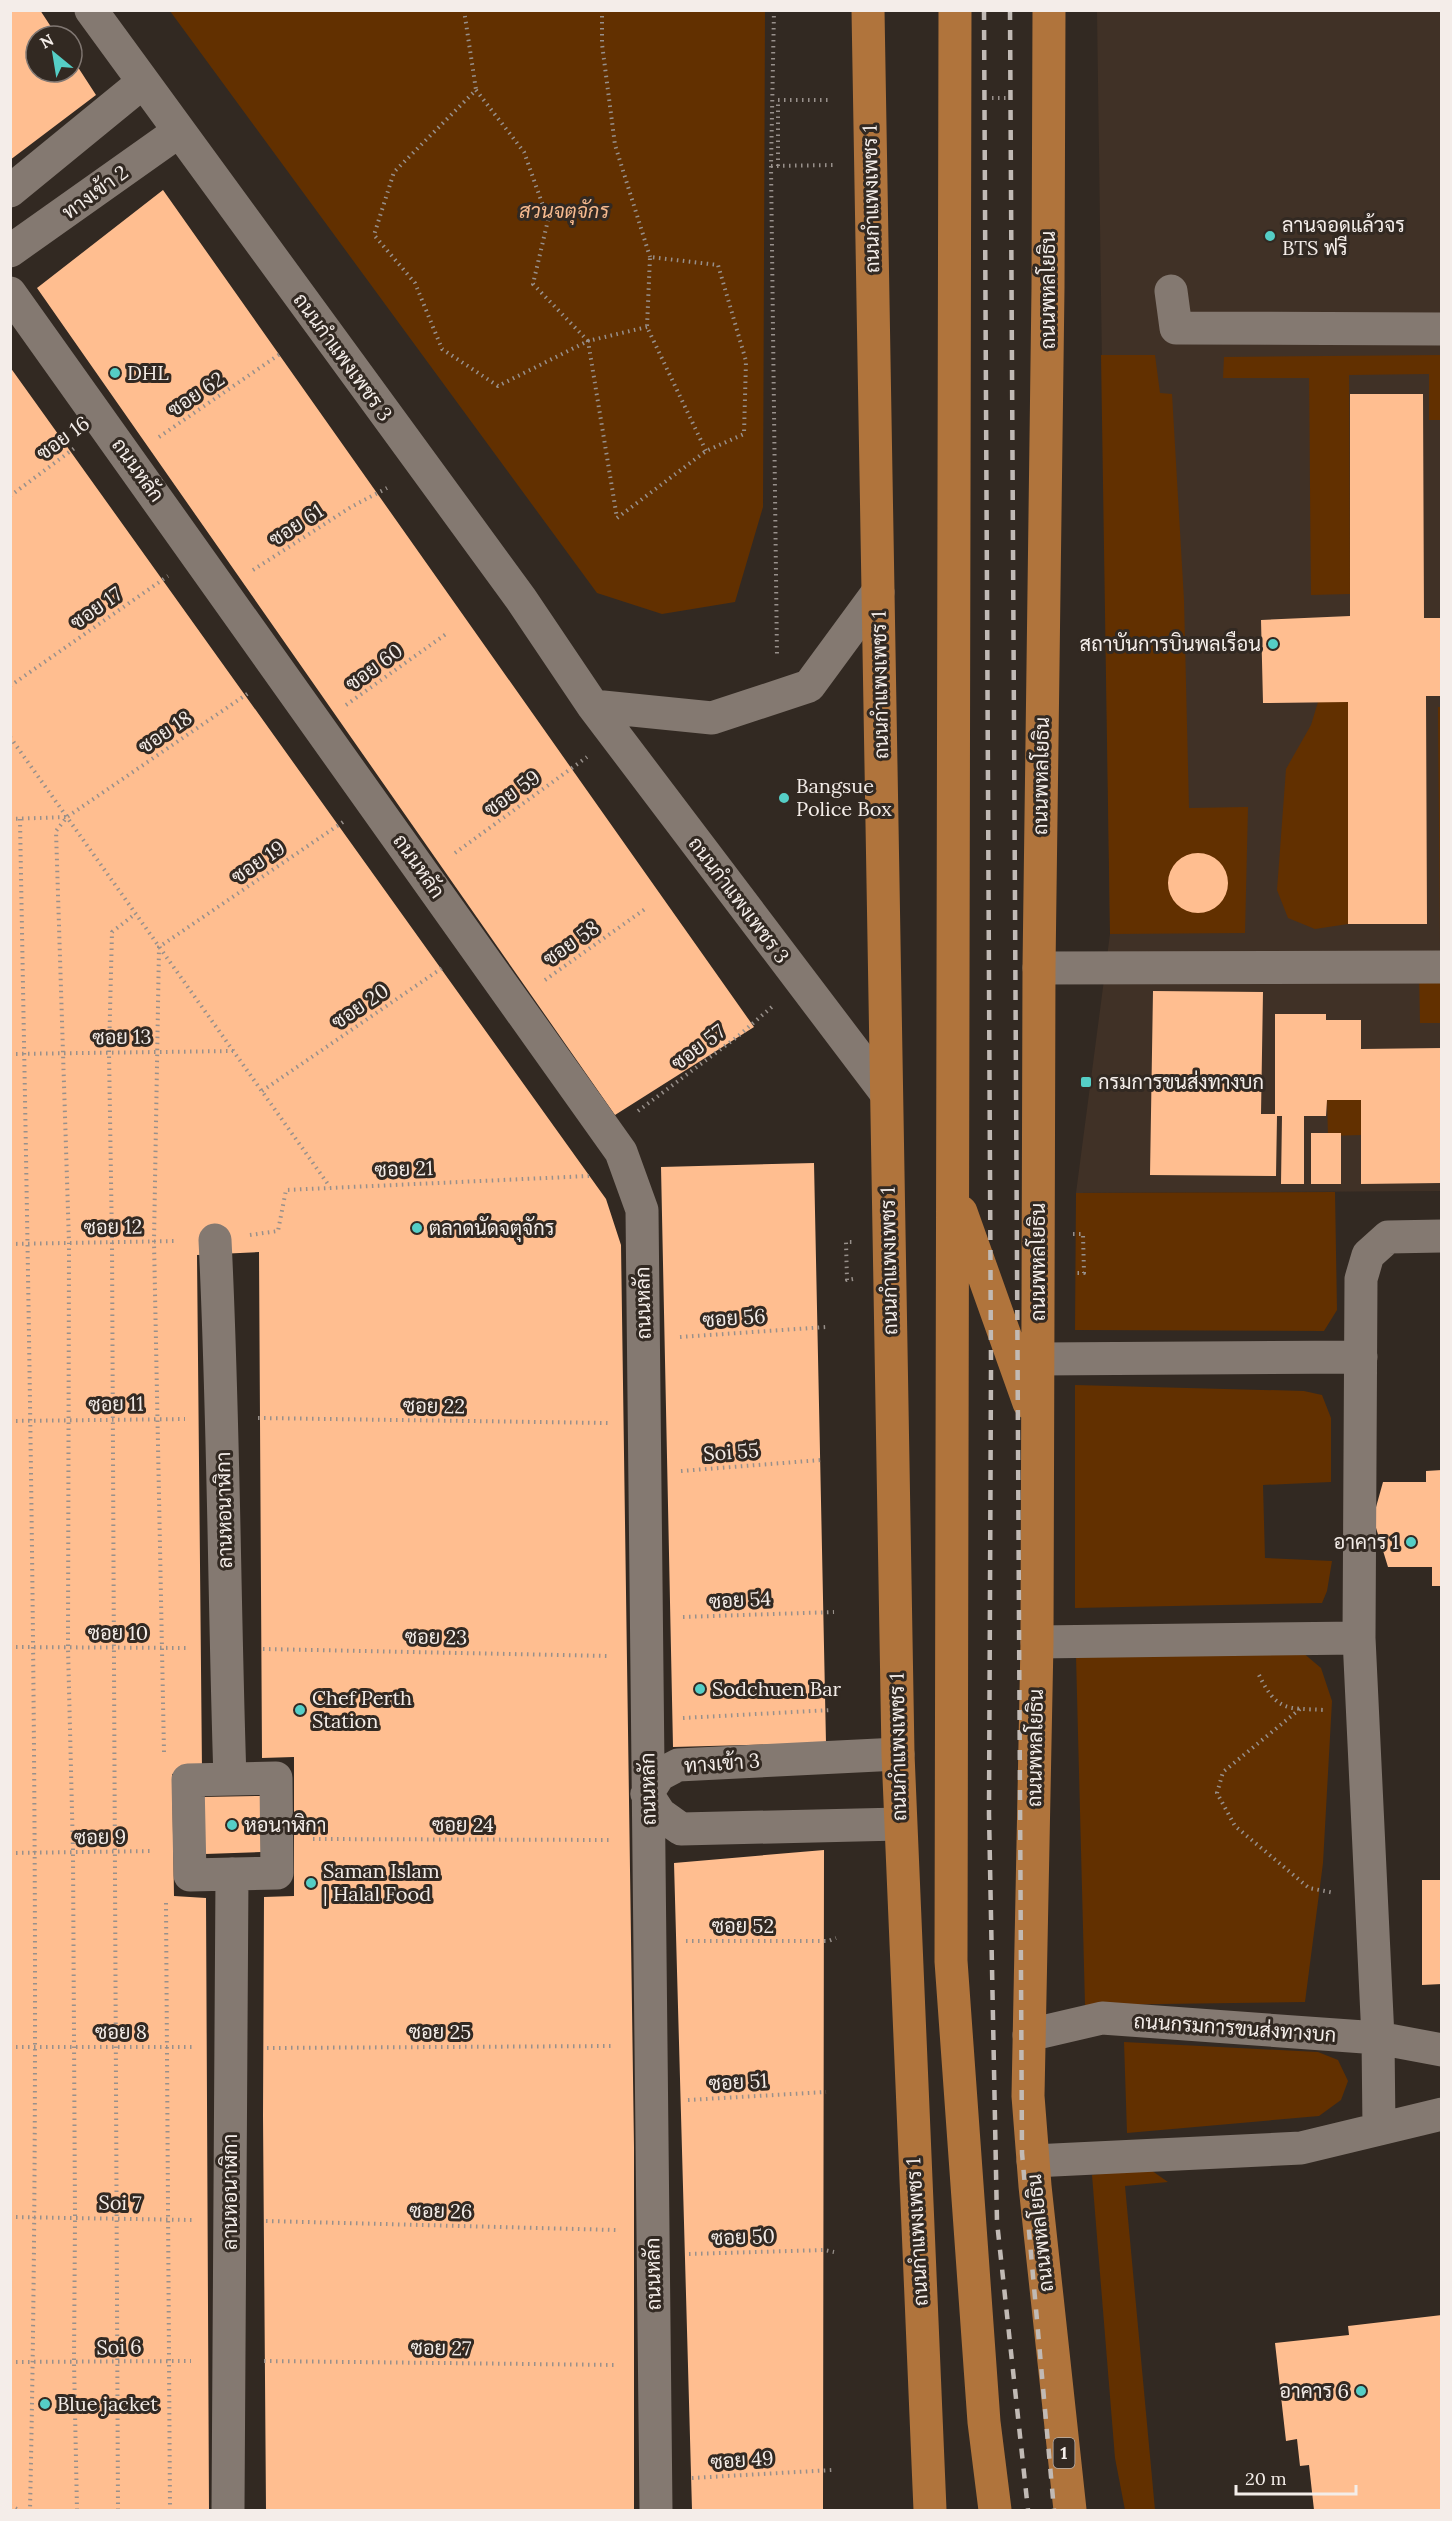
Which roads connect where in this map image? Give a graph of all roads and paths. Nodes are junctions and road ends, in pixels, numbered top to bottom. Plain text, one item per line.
1 (90, 10) edge
2 (464, 10) edge
3 (602, 10) edge
4 (774, 10) edge
5 (868, 10) edge
6 (956, 10) edge
7 (1049, 10) edge
8 (142, 83) junction
9 (477, 90) junction
10 (778, 100) dead end
11 (178, 132) junction
12 (870, 165) junction
13 (771, 166) junction
14 (778, 166) junction
15 (10, 190) edge
16 (10, 251) edge
17 (650, 257) junction
18 (1171, 291) dead end
19 (10, 293) edge
20 (646, 327) junction
21 (1442, 329) edge
22 (588, 341) junction
23 (280, 354) dead end
24 (105, 426) junction
25 (706, 451) junction
26 (128, 457) junction
27 (387, 488) dead end
28 (10, 496) edge
29 (198, 554) junction
30 (224, 591) junction
31 (878, 592) junction
32 (446, 634) dead end
33 (281, 671) junction
34 (10, 686) edge
35 (777, 696) junction
36 (593, 706) junction
37 (319, 724) junction
38 (615, 735) junction
39 (10, 737) edge
40 (373, 802) junction
41 (67, 817) junction
42 (10, 819) edge
43 (20, 819) junction
44 (425, 875) junction
45 (645, 909) dead end
46 (135, 914) junction
47 (476, 946) junction
48 (159, 947) junction
49 (1442, 967) edge
50 (1039, 968) junction
51 (804, 985) junction
52 (515, 1002) junction
53 (233, 1051) junction
54 (109, 1052) junction
55 (157, 1052) junction
56 (64, 1053) junction
57 (10, 1054) edge
58 (24, 1054) junction
59 (262, 1091) junction
60 (886, 1093) junction
61 (609, 1133) junction
62 (629, 1174) junction
63 (330, 1187) junction
64 (953, 1190) junction
65 (1083, 1234) dead end
66 (1442, 1236) edge
67 (215, 1240) junction
68 (154, 1241) junction
69 (112, 1242) junction
70 (846, 1242) dead end
71 (27, 1243) junction
72 (69, 1243) junction
73 (10, 1244) edge
74 (1084, 1273) dead end
75 (847, 1280) dead end
76 (826, 1327) dead end
77 (643, 1337) junction
78 (1361, 1357) junction
79 (1038, 1359) junction
80 (223, 1418) junction
81 (113, 1419) junction
82 (157, 1419) junction
83 (10, 1420) edge
84 (31, 1420) junction
85 (68, 1420) junction
86 (644, 1424) junction
87 (1038, 1426) junction
88 (821, 1460) dead end
89 (644, 1472) junction
90 (834, 1612) dead end
91 (646, 1618) junction
92 (1359, 1638) junction
93 (1255, 1639) junction
94 (1037, 1642) junction
95 (10, 1647) edge
96 (34, 1647) junction
97 (68, 1648) junction
98 (114, 1648) junction
99 (162, 1648) junction
100 (226, 1648) junction
101 (646, 1656) junction
102 (1300, 1709) junction
103 (831, 1710) dead end
104 (1362, 1712) junction
105 (646, 1720) junction
106 (898, 1754) junction
107 (164, 1755) dead end
108 (230, 1779) junction
109 (647, 1794) junction
110 (900, 1824) junction
111 (277, 1839) junction
112 (649, 1840) junction
113 (115, 1851) junction
114 (189, 1851) junction
115 (73, 1852) junction
116 (10, 1853) edge
117 (35, 1853) junction
118 (232, 1874) junction
119 (166, 1897) dead end
120 (1371, 1900) junction
121 (836, 1938) dead end
122 (649, 1942) junction
123 (1029, 2036) junction
124 (1378, 2038) junction
125 (116, 2046) junction
126 (650, 2046) junction
127 (10, 2047) edge
128 (35, 2047) junction
129 (74, 2047) junction
130 (167, 2047) junction
131 (230, 2048) junction
132 (1442, 2050) edge
133 (826, 2092) dead end
134 (651, 2102) junction
135 (1442, 2114) edge
136 (1379, 2129) junction
137 (1033, 2161) junction
138 (10, 2217) edge
139 (33, 2218) junction
140 (75, 2218) junction
141 (117, 2218) junction
142 (168, 2219) junction
143 (230, 2220) junction
144 (653, 2242) junction
145 (834, 2252) dead end
146 (228, 2360) junction
147 (169, 2361) junction
148 (10, 2362) edge
149 (33, 2362) junction
150 (74, 2362) junction
151 (117, 2362) junction
152 (654, 2365) junction
153 (832, 2470) dead end
154 (655, 2478) junction
155 (10, 2506) edge
156 (19, 2511) edge
157 (30, 2511) edge
158 (77, 2511) edge
159 (118, 2511) edge
160 (170, 2511) edge
161 (228, 2511) edge
162 (656, 2511) edge
163 (930, 2511) edge
164 (994, 2511) edge
165 (1070, 2511) edge

1 - 8 street, ถนนกำแพงเพชร 3
2 - 9 path
3 - 17 path
4 - 13 path
5 - 12 main road, ถนนกำแพงเพชร 1
6 - 64 main road
7 - 50 main road, ถนนพหลโยธิน
8 - 11 street, ถนนกำแพงเพชร 3
8 - 15 street
9 - 22 path
9 - 22 path
10 - 14 path
11 - 16 street, ทางเข้า 2
11 - 36 street, ถนนกำแพงเพชร 3
12 - 14 path
12 - 31 main road, ถนนกำแพงเพชร 1
13 - 14 path
13 - 35 path
17 - 20 path
17 - 25 path
18 - 21 street
19 - 24 street, ถนนหลัก
20 - 22 path
20 - 25 path
22 - 25 path
23 - 26 path, ซอย 62
24 - 26 street, ถนนหลัก
24 - 28 path, ซอย 16
26 - 29 street, ถนนหลัก
27 - 30 path, ซอย 61
29 - 30 street, ถนนหลัก
29 - 34 path, ซอย 17
30 - 33 street, ถนนหลัก
31 - 35 street
31 - 60 main road, ถนนกำแพงเพชร 1
32 - 37 path, ซอย 60
33 - 37 street, ถนนหลัก
33 - 41 path, ซอย 18
35 - 36 street
36 - 38 street, ถนนกำแพงเพชร 3
37 - 40 street, ถนนหลัก
38 - 44 path, ซอย 59
38 - 51 street, ถนนกำแพงเพชร 3
39 - 41 path
40 - 44 street, ถนนหลัก
40 - 48 path, ซอย 19
41 - 43 path
41 - 46 path
41 - 56 path
42 - 43 path
43 - 58 path
44 - 47 street, ถนนหลัก
45 - 52 path, ซอย 58
46 - 48 path
46 - 54 path
47 - 52 street, ถนนหลัก
47 - 59 path, ซอย 20
48 - 53 path
48 - 55 path
49 - 50 street
50 - 79 main road, ถนนพหลโยธิน
51 - 60 street, ถนนกำแพงเพชร 3
51 - 61 path, ซอย 57
52 - 61 street, ถนนหลัก
53 - 55 path, ซอย 13
53 - 59 path
54 - 55 path, ซอย 13
54 - 56 path, ซอย 13
54 - 69 path
55 - 68 path
56 - 58 path, ซอย 13
56 - 72 path
57 - 58 path, ซอย 13
58 - 71 path
59 - 63 path
60 - 106 main road, ถนนกำแพงเพชร 1
61 - 62 street, ถนนหลัก
62 - 63 path, ซอย 21
62 - 77 street, ถนนหลัก
63 - 67 path, ซอย 21
64 - 87 main road
64 - 164 main road
65 - 74 path
66 - 78 street
67 - 68 path, ซอย 12
67 - 80 street, ลานหอนาฬิกา
68 - 69 path, ซอย 12
68 - 82 path
69 - 72 path, ซอย 12
69 - 81 path
70 - 75 path
71 - 72 path, ซอย 12
71 - 73 path, ซอย 12
71 - 84 path
72 - 85 path
76 - 77 path, ซอย 56
77 - 86 street, ถนนหลัก
78 - 79 street
78 - 92 street
79 - 87 main road, ถนนพหลโยธิน
80 - 82 path, ซอย 11
80 - 86 path, ซอย 22
80 - 100 street, ลานหอนาฬิกา
81 - 82 path, ซอย 11
81 - 85 path, ซอย 11
81 - 98 path
82 - 99 path
83 - 84 path, ซอย 11
84 - 85 path, ซอย 11
84 - 96 path
85 - 97 path
86 - 89 street, ถนนหลัก
87 - 94 main road, ถนนพหลโยธิน
88 - 89 path, Soi 55
89 - 91 street, ถนนหลัก
90 - 91 path, ซอย 54
91 - 101 street, ถนนหลัก
92 - 93 street
92 - 104 street
93 - 94 street
93 - 102 path
94 - 123 main road, ถนนพหลโยธิน
95 - 96 path, ซอย 10
96 - 97 path, ซอย 10
96 - 117 path
97 - 98 path, ซอย 10
97 - 115 path
98 - 99 path, ซอย 10
98 - 113 path
99 - 100 path, ซอย 10
99 - 107 path
100 - 101 path, ซอย 23
100 - 108 street, ลานหอนาฬิกา
101 - 105 street, ถนนหลัก
102 - 104 path
102 - 120 path
103 - 105 path
104 - 120 street
105 - 109 street, ถนนหลัก
106 - 109 street, ทางเข้า 3
106 - 110 main road, ถนนกำแพงเพชร 1
108 - 111 street
108 - 114 street
109 - 110 street
109 - 112 street, ถนนหลัก
110 - 163 main road, ถนนกำแพงเพชร 1
111 - 112 path, ซอย 24
111 - 118 street
112 - 122 street, ถนนหลัก
113 - 114 path, ซอย 9
113 - 115 path, ซอย 9
113 - 125 path
114 - 118 street
115 - 117 path, ซอย 9
115 - 129 path
116 - 117 path, ซอย 9
117 - 128 path
118 - 131 street, ลานหอนาฬิกา
119 - 130 path
120 - 124 street
121 - 122 path, ซอย 52
122 - 126 street, ถนนหลัก
123 - 124 street, ถนนกรมการขนส่งทางบก
123 - 137 main road, ถนนพหลโยธิน
124 - 132 street, ถนนกรมการขนส่งทางบก
124 - 136 street
125 - 129 path, ซอย 8
125 - 130 path, ซอย 8
125 - 141 path
126 - 131 path, ซอย 25
126 - 134 street, ถนนหลัก
127 - 128 path, ซอย 8
128 - 129 path, ซอย 8
128 - 139 path
129 - 140 path
130 - 131 path, ซอย 8
130 - 142 path
131 - 143 street, ลานหอนาฬิกา
133 - 134 path, ซอย 51
134 - 144 street, ถนนหลัก
135 - 136 street
136 - 137 street
137 - 165 main road, ถนนพหลโยธิน / 1
138 - 139 path, Soi 7
139 - 140 path, Soi 7
139 - 149 path
140 - 141 path, Soi 7
140 - 150 path
141 - 142 path, Soi 7
141 - 151 path
142 - 143 path, Soi 7
142 - 147 path
143 - 144 path, ซอย 26
143 - 146 street, ลานหอนาฬิกา
144 - 145 path, ซอย 50
144 - 152 street, ถนนหลัก
146 - 147 path, Soi 6
146 - 152 path, ซอย 27
146 - 161 street, ลานหอนาฬิกา
147 - 151 path, Soi 6
147 - 160 path
148 - 149 path, Soi 6
149 - 150 path, Soi 6
149 - 157 path
150 - 151 path, Soi 6
150 - 158 path
151 - 159 path
152 - 154 street, ถนนหลัก
153 - 154 path, ซอย 49
154 - 162 street, ถนนหลัก
155 - 156 path

